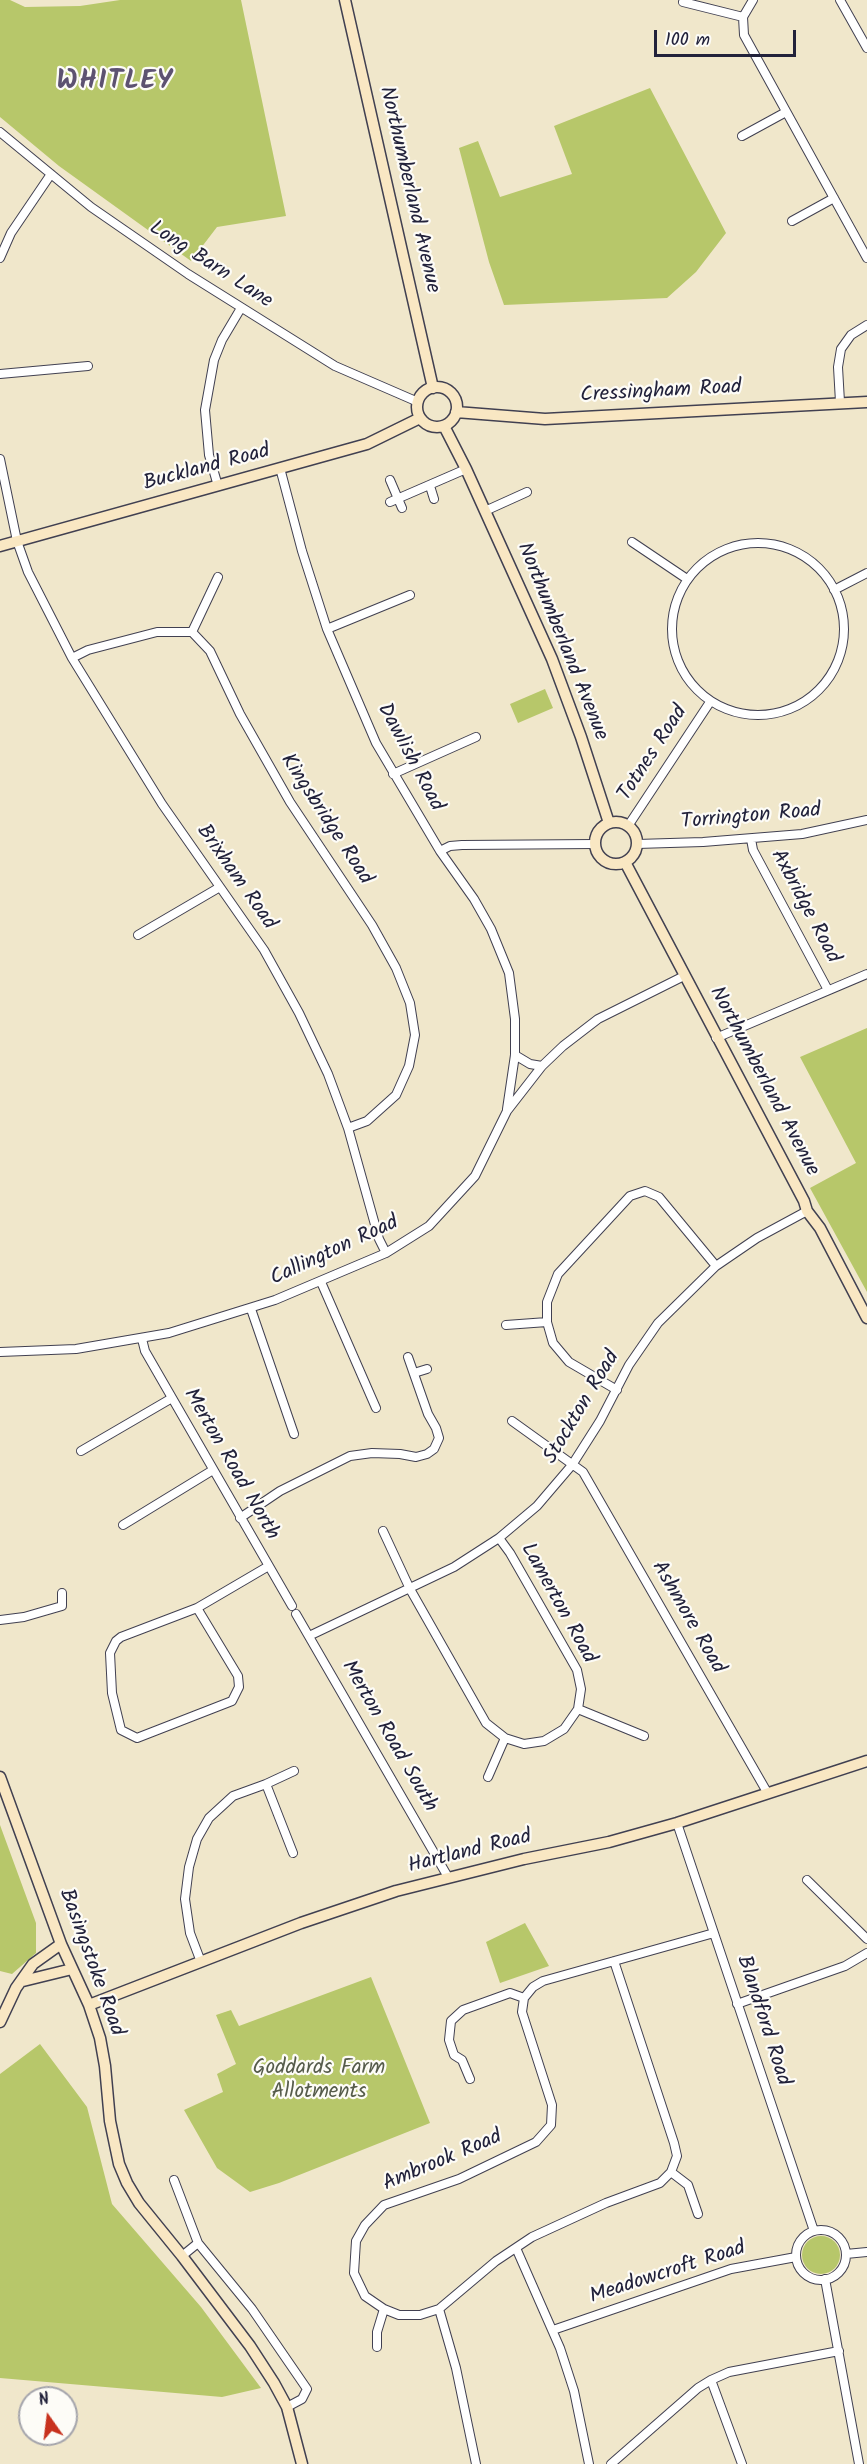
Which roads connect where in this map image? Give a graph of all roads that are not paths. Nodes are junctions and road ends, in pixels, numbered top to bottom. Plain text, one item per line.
1 (345, 0) edge
2 (753, 0) edge
3 (840, 0) edge
4 (683, 2) dead end
5 (743, 17) junction
6 (867, 48) edge
7 (786, 112) junction
8 (0, 132) edge
9 (742, 136) dead end
10 (51, 174) junction
11 (834, 198) junction
12 (792, 221) dead end
13 (0, 258) edge
14 (867, 258) edge
15 (241, 308) junction
16 (867, 325) edge
17 (88, 366) dead end
18 (0, 374) edge
19 (433, 388) junction
20 (418, 402) junction
21 (840, 402) junction
22 (867, 402) edge
23 (456, 412) junction
24 (420, 418) junction
25 (444, 426) junction
26 (0, 459) edge
27 (280, 468) junction
28 (466, 469) junction
29 (390, 480) dead end
30 (218, 486) junction
31 (430, 486) junction
32 (527, 492) dead end
33 (434, 499) dead end
34 (394, 500) junction
35 (402, 507) dead end
36 (485, 511) junction
37 (17, 541) junction
38 (632, 542) dead end
39 (0, 546) edge
40 (867, 573) edge
41 (218, 577) dead end
42 (687, 579) junction
43 (834, 590) junction
44 (410, 595) dead end
45 (327, 629) junction
46 (192, 632) junction
47 (72, 658) junction
48 (710, 702) junction
49 (476, 737) dead end
50 (393, 774) junction
51 (867, 820) edge
52 (609, 823) junction
53 (628, 826) junction
54 (751, 839) junction
55 (595, 844) junction
56 (637, 844) junction
57 (440, 851) junction
58 (625, 862) junction
59 (220, 887) junction
60 (138, 935) dead end
61 (867, 974) edge
62 (684, 976) junction
63 (828, 990) junction
64 (716, 1038) junction
65 (515, 1055) junction
66 (542, 1066) junction
67 (507, 1111) junction
68 (348, 1128) junction
69 (807, 1211) junction
70 (386, 1253) junction
71 (716, 1266) junction
72 (321, 1282) junction
73 (250, 1309) junction
74 (867, 1318) edge
75 (547, 1322) junction
76 (506, 1325) dead end
77 (142, 1339) junction
78 (0, 1352) edge
79 (408, 1357) dead end
80 (427, 1369) dead end
81 (414, 1373) junction
82 (616, 1390) junction
83 (172, 1398) junction
84 (376, 1408) dead end
85 (513, 1421) dead end
86 (294, 1434) dead end
87 (81, 1451) dead end
88 (572, 1465) junction
89 (213, 1470) junction
90 (240, 1518) junction
91 (123, 1525) dead end
92 (383, 1532) dead end
93 (499, 1538) junction
94 (267, 1567) junction
95 (410, 1589) junction
96 (62, 1593) dead end
97 (292, 1606) dead end
98 (197, 1608) junction
99 (296, 1614) dead end
100 (0, 1620) edge
101 (309, 1636) junction
102 (578, 1709) junction
103 (644, 1736) dead end
104 (505, 1738) junction
105 (867, 1761) edge
106 (294, 1771) dead end
107 (0, 1777) edge
108 (489, 1777) dead end
109 (266, 1784) junction
110 (767, 1792) junction
111 (677, 1823) junction
112 (293, 1853) dead end
113 (448, 1877) junction
114 (807, 1880) dead end
115 (714, 1933) junction
116 (867, 1939) edge
117 (61, 1944) junction
118 (867, 1953) edge
119 (614, 1961) junction
120 (201, 1962) junction
121 (72, 1969) junction
122 (23, 1981) junction
123 (524, 1998) junction
124 (737, 2004) junction
125 (89, 2005) junction
126 (0, 2022) edge
127 (470, 2079) dead end
128 (671, 2172) junction
129 (174, 2180) dead end
130 (698, 2214) dead end
131 (814, 2231) junction
132 (198, 2243) junction
133 (516, 2248) junction
134 (867, 2252) edge
135 (846, 2254) junction
136 (182, 2256) junction
137 (796, 2256) junction
138 (825, 2279) junction
139 (384, 2309) junction
140 (439, 2309) junction
141 (553, 2330) junction
142 (377, 2347) dead end
143 (839, 2351) junction
144 (711, 2380) junction
145 (287, 2407) junction
146 (302, 2464) edge
147 (476, 2464) edge
148 (589, 2464) edge
149 (611, 2464) edge
150 (742, 2464) edge
151 (859, 2464) edge

1 - 19 street, Northumberland Avenue
2 - 5 street
3 - 6 street
4 - 5 street
5 - 7 street
7 - 9 street
7 - 11 street
8 - 10 street, Long Barn Lane
10 - 13 street
10 - 15 street, Long Barn Lane
11 - 12 street
11 - 14 street
15 - 20 street, Long Barn Lane
15 - 30 street
16 - 21 street
17 - 18 street
19 - 20 street
19 - 23 street
20 - 24 street
21 - 22 street, Cressingham Road
21 - 23 street, Cressingham Road
23 - 25 street
24 - 25 street
24 - 27 street, Buckland Road
25 - 28 street, Northumberland Avenue
26 - 37 street, Brixham Road
27 - 30 street, Buckland Road
27 - 45 street, Dawlish Road
28 - 31 street
28 - 36 street, Northumberland Avenue
29 - 34 street
30 - 37 street, Buckland Road
31 - 33 street
31 - 34 street
32 - 36 street
34 - 35 street
36 - 52 street, Northumberland Avenue
37 - 39 street, Buckland Road
37 - 47 street, Brixham Road
38 - 42 street
40 - 43 street
41 - 46 street
42 - 43 street
42 - 48 street
43 - 48 street
44 - 45 street
45 - 50 street, Dawlish Road
46 - 47 street
46 - 68 street, Kingsbridge Road
47 - 59 street, Brixham Road
48 - 53 street, Totnes Road
49 - 50 street
50 - 57 street, Dawlish Road
51 - 54 street, Torrington Road
52 - 53 street
52 - 55 street
53 - 56 street
54 - 56 street, Torrington Road
54 - 63 street, Axbridge Road
55 - 57 street
55 - 58 street
56 - 58 street
57 - 65 street, Dawlish Road
58 - 62 street, Northumberland Avenue
59 - 60 street
59 - 68 street, Brixham Road
61 - 63 street
62 - 64 street, Northumberland Avenue
62 - 66 street, Callington Road
63 - 64 street
64 - 69 street, Northumberland Avenue
65 - 66 street
65 - 67 street, Dawlish Road
66 - 67 street, Callington Road
67 - 70 street, Callington Road
68 - 70 street, Brixham Road
69 - 71 street, Stockton Road
69 - 74 street, Northumberland Avenue
70 - 72 street, Callington Road
71 - 75 street
71 - 82 street, Stockton Road
72 - 73 street, Callington Road
72 - 84 street
73 - 77 street, Callington Road
73 - 86 street
75 - 76 street
75 - 82 street
77 - 78 street, Callington Road
77 - 83 street, Merton Road North
79 - 81 street
80 - 81 street
81 - 90 street
82 - 88 street, Stockton Road
83 - 87 street
83 - 89 street, Merton Road North
85 - 88 street, Ashmore Road
88 - 93 street, Stockton Road
88 - 110 street, Ashmore Road
89 - 90 street, Merton Road North
89 - 91 street
90 - 94 street, Merton Road North
92 - 95 street
93 - 95 street, Stockton Road
93 - 102 street, Lamerton Road
94 - 97 street, Merton Road North
94 - 98 street
95 - 101 street, Stockton Road
95 - 104 street
96 - 100 street
98 - 98 street
99 - 101 street, Merton Road South
101 - 113 street, Merton Road South
102 - 103 street
102 - 104 street
104 - 108 street
105 - 110 street, Hartland Road
106 - 109 street
107 - 117 street, Basingstoke Road
109 - 112 street
109 - 120 street
110 - 111 street, Hartland Road
111 - 113 street, Hartland Road
111 - 115 street, Blandford Road
113 - 120 street, Hartland Road
114 - 116 street
115 - 119 street
115 - 124 street, Blandford Road
117 - 121 street, Basingstoke Road
117 - 122 street
118 - 124 street
119 - 123 street
119 - 128 street
120 - 125 street, Hartland Road
121 - 122 street
121 - 125 street, Basingstoke Road
122 - 126 street
123 - 127 street
123 - 139 street, Ambrook Road
124 - 131 street, Blandford Road
125 - 136 street, Basingstoke Road
128 - 130 street
128 - 133 street, Ambrook Road
129 - 132 street
131 - 135 street
131 - 137 street
132 - 136 street
132 - 145 street
133 - 140 street, Ambrook Road
133 - 141 street
134 - 135 street
135 - 138 street
136 - 145 street, Basingstoke Road
137 - 138 street
137 - 141 street, Meadowcroft Road
138 - 143 street
139 - 140 street, Ambrook Road
139 - 142 street
140 - 147 street
141 - 148 street
143 - 144 street
143 - 151 street
144 - 149 street
144 - 150 street
145 - 146 street, Basingstoke Road

